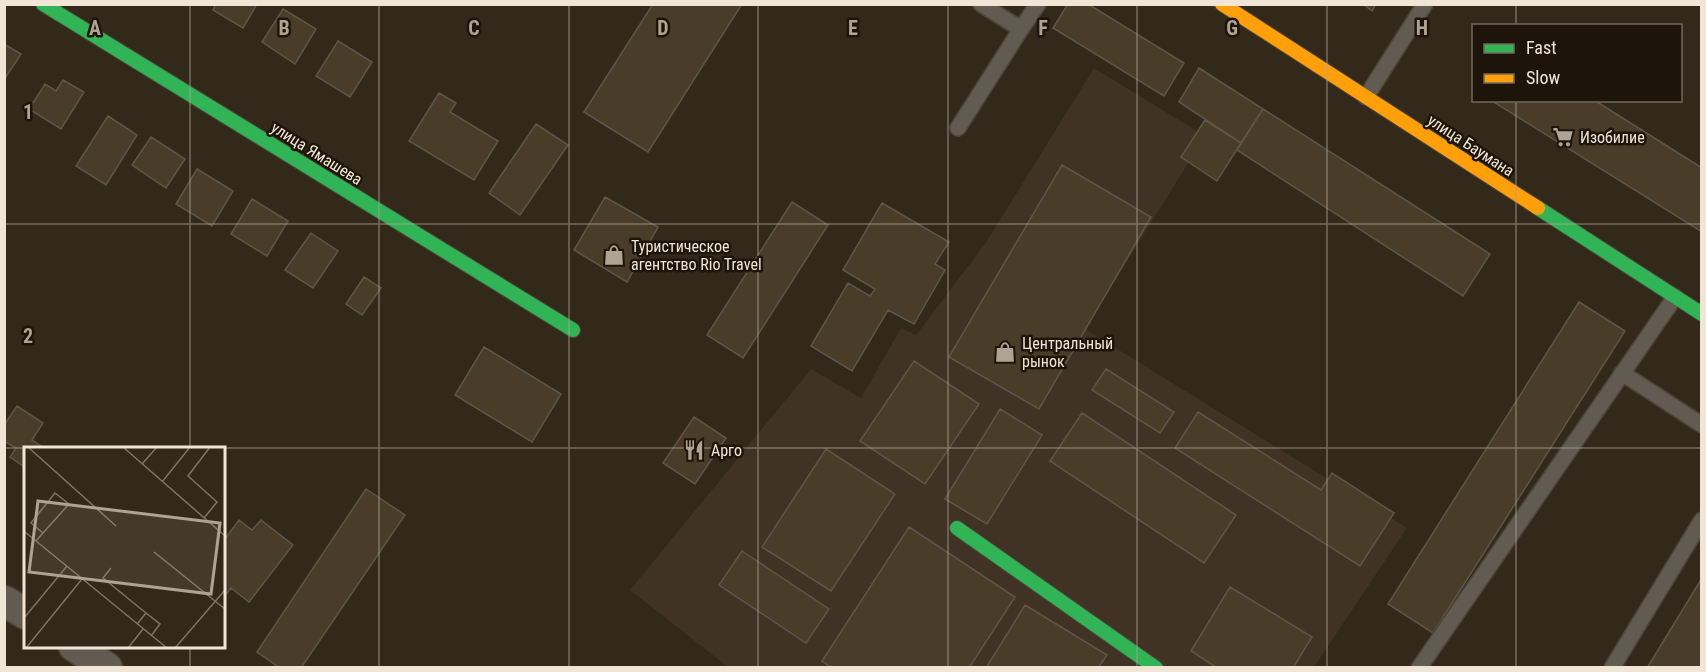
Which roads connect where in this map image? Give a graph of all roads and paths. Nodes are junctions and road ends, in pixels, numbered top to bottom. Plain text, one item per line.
1 (43, 4) edge
2 (981, 4) edge
3 (1038, 4) edge
4 (1222, 4) edge
5 (1425, 4) edge
6 (1021, 29) junction
7 (1366, 97) junction
8 (958, 128) dead end
9 (1675, 297) junction
10 (1701, 314) edge
11 (573, 330) dead end
12 (1622, 373) junction
13 (1701, 425) edge
14 (1701, 520) edge
15 (957, 528) dead end
16 (4, 601) edge
17 (24, 614) edge
18 (77, 648) edge
19 (107, 668) edge
20 (1155, 668) edge
21 (1419, 668) edge
22 (1612, 668) edge

1 - 11 street, улица Ямашева
2 - 6 lane
3 - 6 lane
4 - 7 street, улица Баумана
5 - 7 lane
6 - 8 lane
7 - 9 street, улица Баумана
9 - 10 street, улица Баумана
9 - 12 lane
12 - 13 lane
12 - 21 lane
14 - 22 lane
15 - 20 street
16 - 17 street
18 - 19 street

